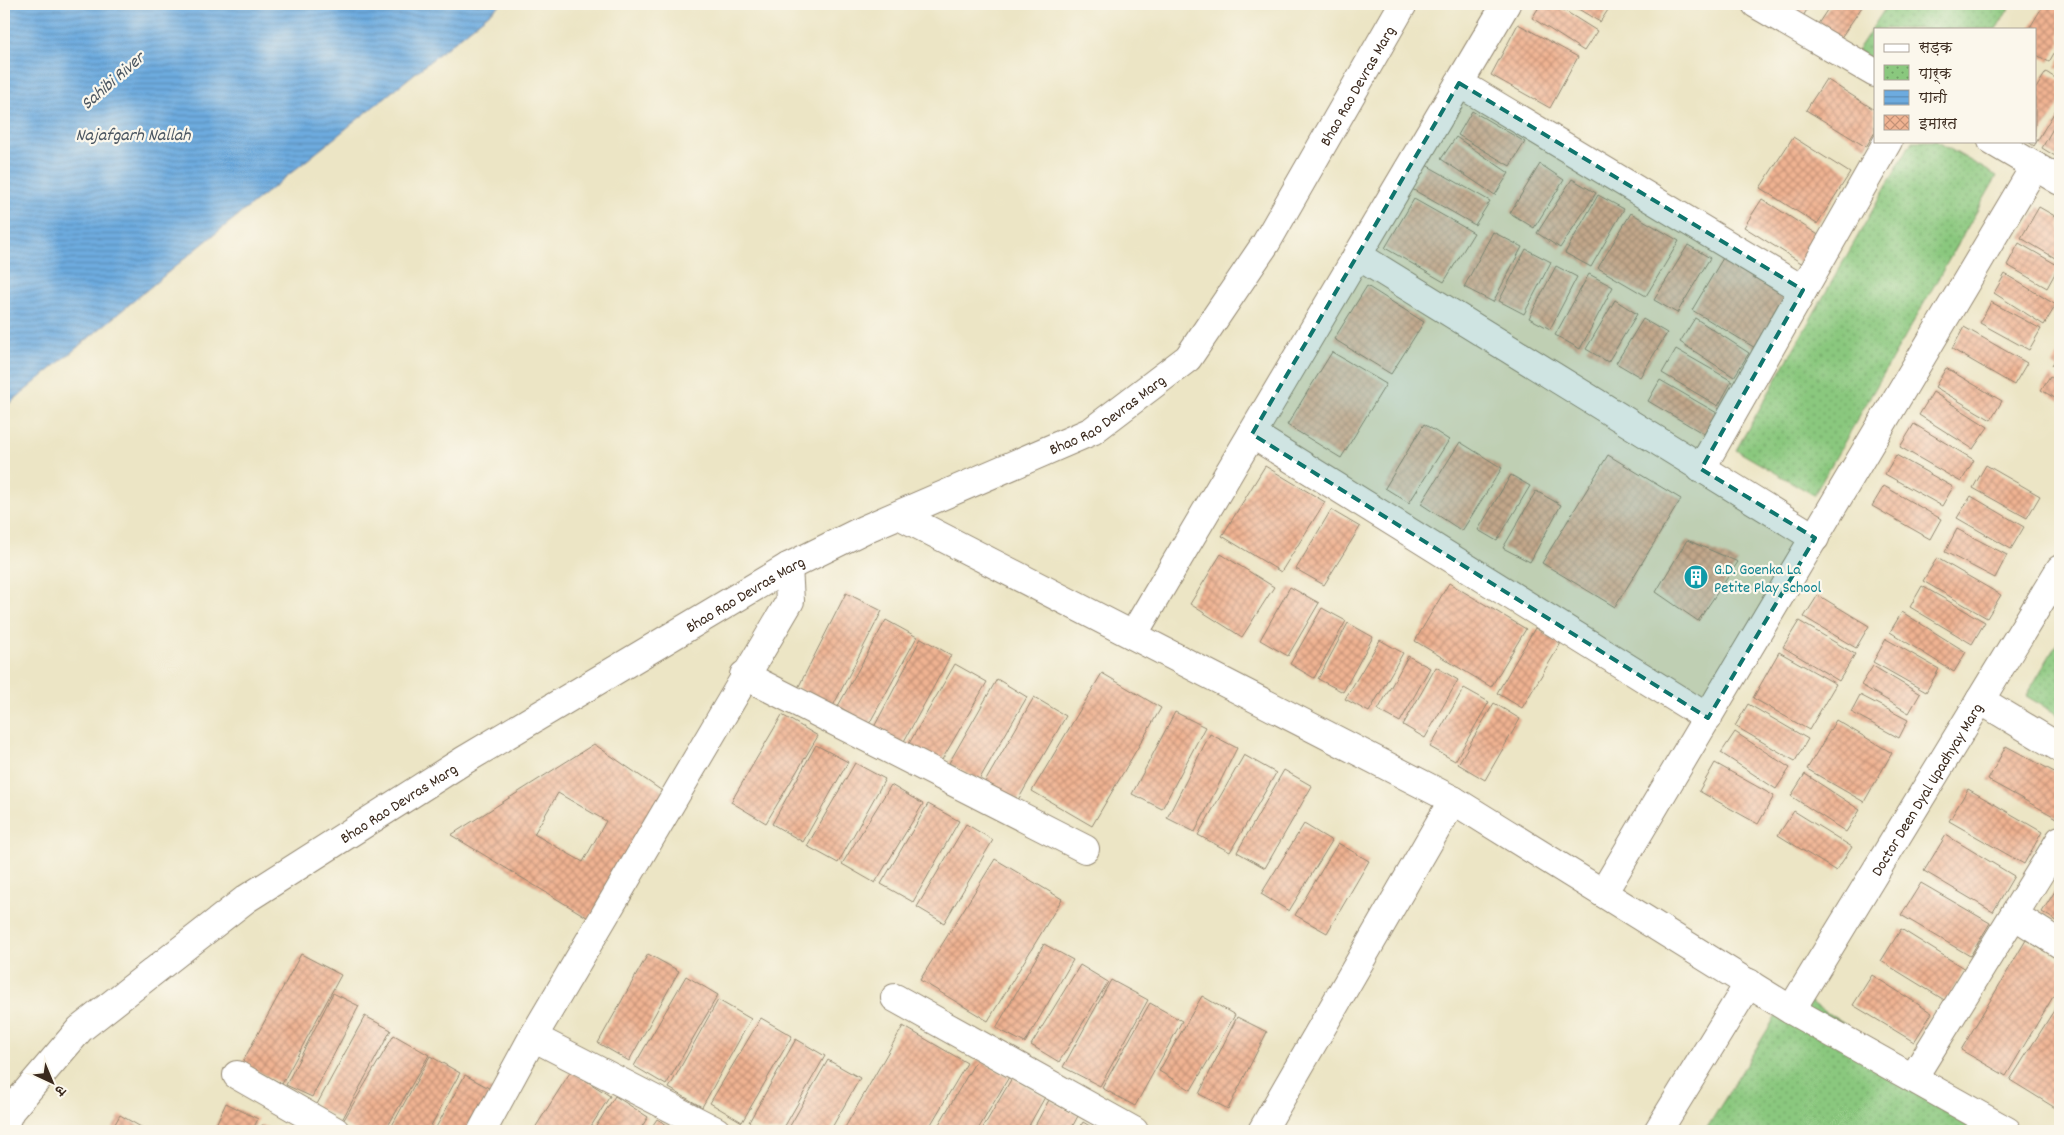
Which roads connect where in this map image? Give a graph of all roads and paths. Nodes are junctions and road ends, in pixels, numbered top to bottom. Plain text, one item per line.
1 (1403, 4) edge
2 (1506, 4) edge
3 (1756, 4) edge
4 (1874, 72) edge
5 (1459, 83) junction
6 (1887, 142) edge
7 (1994, 142) edge
8 (2035, 166) junction
9 (2060, 181) edge
10 (1357, 255) junction
11 (1803, 290) junction
12 (1252, 434) junction
13 (1701, 469) junction
14 (899, 514) junction
15 (1815, 538) junction
16 (788, 567) junction
17 (2060, 569) edge
18 (1133, 635) junction
19 (744, 676) junction
20 (1980, 700) junction
21 (1708, 718) junction
22 (2060, 748) edge
23 (1453, 800) junction
24 (2060, 840) edge
25 (1085, 850) dead end
26 (1603, 894) junction
27 (2014, 915) junction
28 (2060, 944) edge
29 (1749, 983) junction
30 (895, 998) dead end
31 (1792, 1010) junction
32 (533, 1037) junction
33 (237, 1075) dead end
34 (1913, 1078) junction
35 (4, 1125) edge
36 (335, 1131) edge
37 (482, 1131) edge
38 (716, 1131) edge
39 (1134, 1131) edge
40 (1262, 1131) edge
41 (1658, 1131) edge
42 (2007, 1131) edge

1 - 14 street, Bhao Rao Devras Marg
2 - 5 street
3 - 4 street
5 - 10 street
5 - 11 street
6 - 11 street
7 - 8 street
8 - 9 street
8 - 15 street
10 - 12 street
10 - 13 street
11 - 13 street
12 - 18 street
12 - 21 street
13 - 15 street
14 - 16 street, Bhao Rao Devras Marg
14 - 18 street
15 - 21 street
16 - 19 street
16 - 35 street, Bhao Rao Devras Marg
17 - 20 street, Doctor Deen Dyal Upadhyay Marg
18 - 23 street
19 - 25 street
19 - 32 street
20 - 22 street
20 - 31 street, Doctor Deen Dyal Upadhyay Marg
21 - 26 street
23 - 26 street
23 - 40 street
24 - 27 street
26 - 29 street
27 - 28 street
27 - 34 street
29 - 31 street
29 - 41 street
30 - 39 street
31 - 34 street
32 - 37 street
32 - 38 street
33 - 36 street
34 - 42 street

